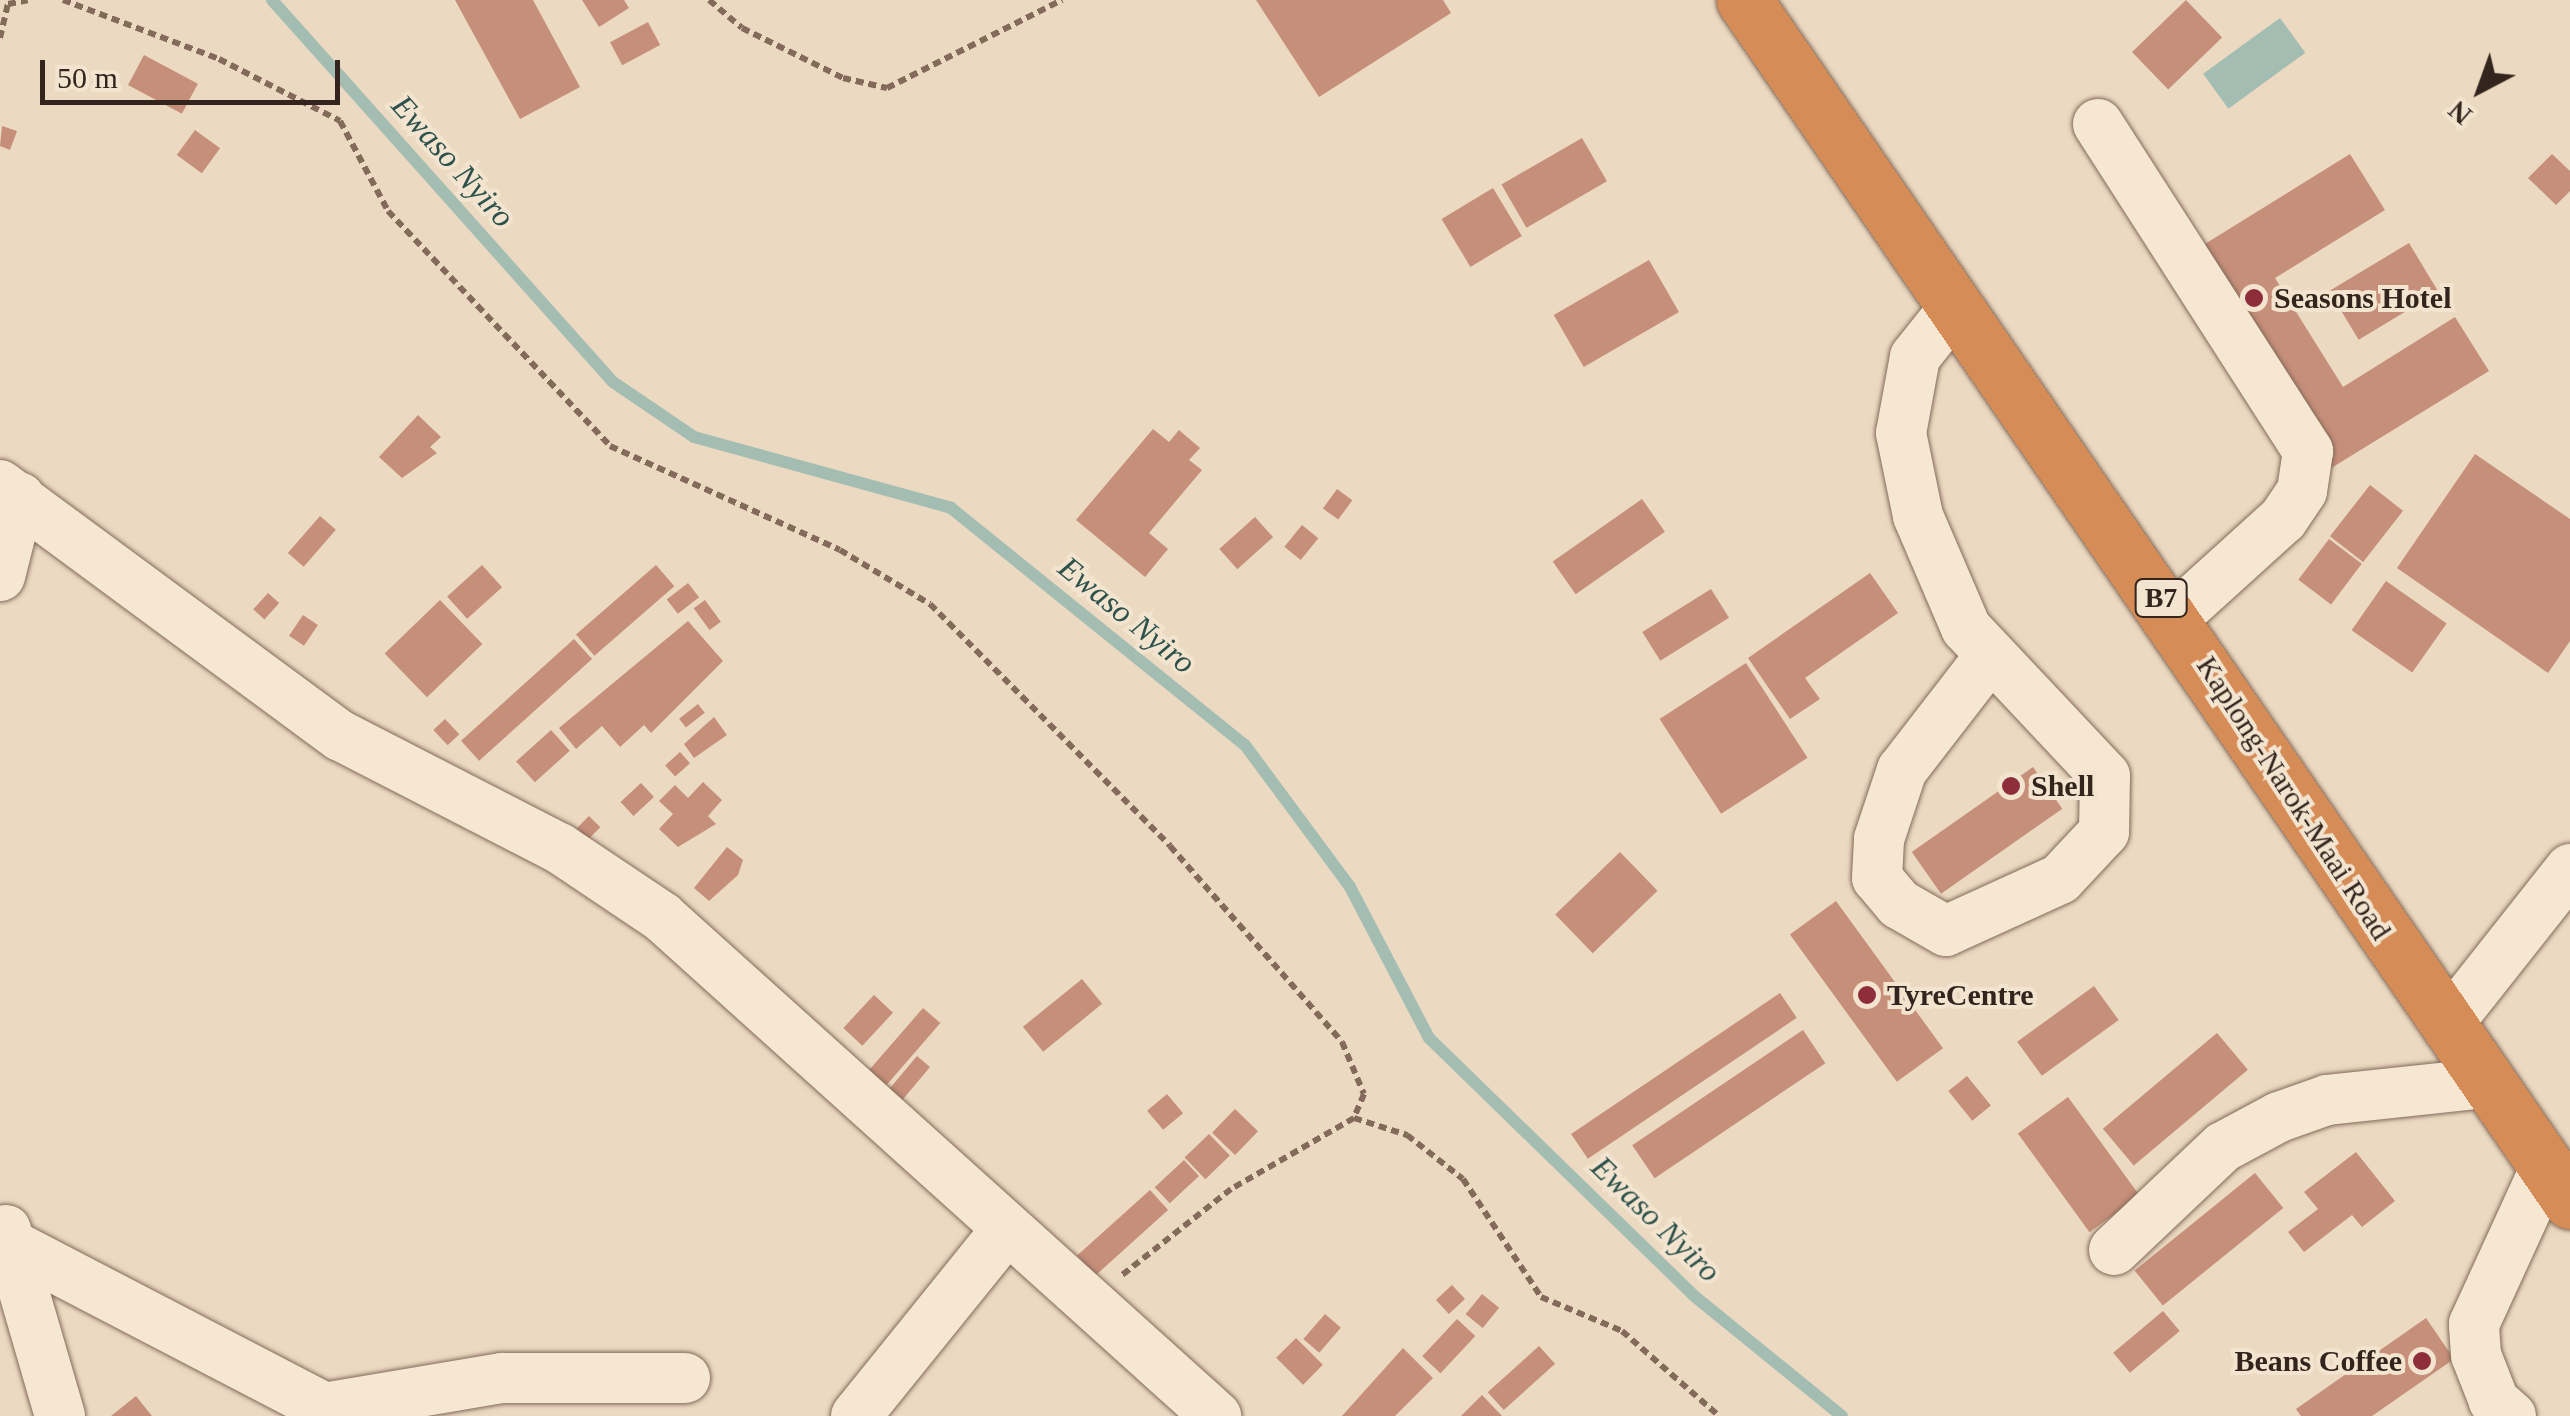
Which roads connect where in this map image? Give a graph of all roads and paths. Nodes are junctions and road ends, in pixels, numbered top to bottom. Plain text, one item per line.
1 (28, 0) edge
2 (63, 0) edge
3 (709, 0) edge
4 (1062, 0) edge
5 (1744, 0) edge
6 (0, 38) edge
7 (2098, 124) dead end
8 (1954, 308) junction
9 (10, 491) edge
10 (0, 576) edge
11 (2175, 617) junction
12 (1990, 655) junction
13 (2570, 869) edge
14 (2447, 1026) junction
15 (2487, 1083) junction
16 (1354, 1118) junction
17 (2558, 1184) edge
18 (1006, 1230) junction
19 (5, 1235) edge
20 (2114, 1250) dead end
21 (1090, 1311) junction
22 (685, 1378) dead end
23 (60, 1416) edge
24 (856, 1416) edge
25 (1216, 1416) edge
26 (1719, 1416) edge
27 (2510, 1416) edge

1 - 6 path
2 - 16 path
3 - 4 path
5 - 8 highway, Kaplong-Narok-Maai Road / B7
7 - 11 street
8 - 11 highway, Kaplong-Narok-Maai Road / B7
8 - 12 street
9 - 10 street
9 - 18 street
11 - 14 highway, Kaplong-Narok-Maai Road / B7
12 - 12 street
13 - 14 street
14 - 15 highway, Kaplong-Narok-Maai Road / B7
15 - 17 highway, Kaplong-Narok-Maai Road / B7
15 - 20 street
16 - 21 path
16 - 26 path
17 - 27 street
18 - 21 street
18 - 24 street
19 - 22 street
19 - 23 street
21 - 25 street

